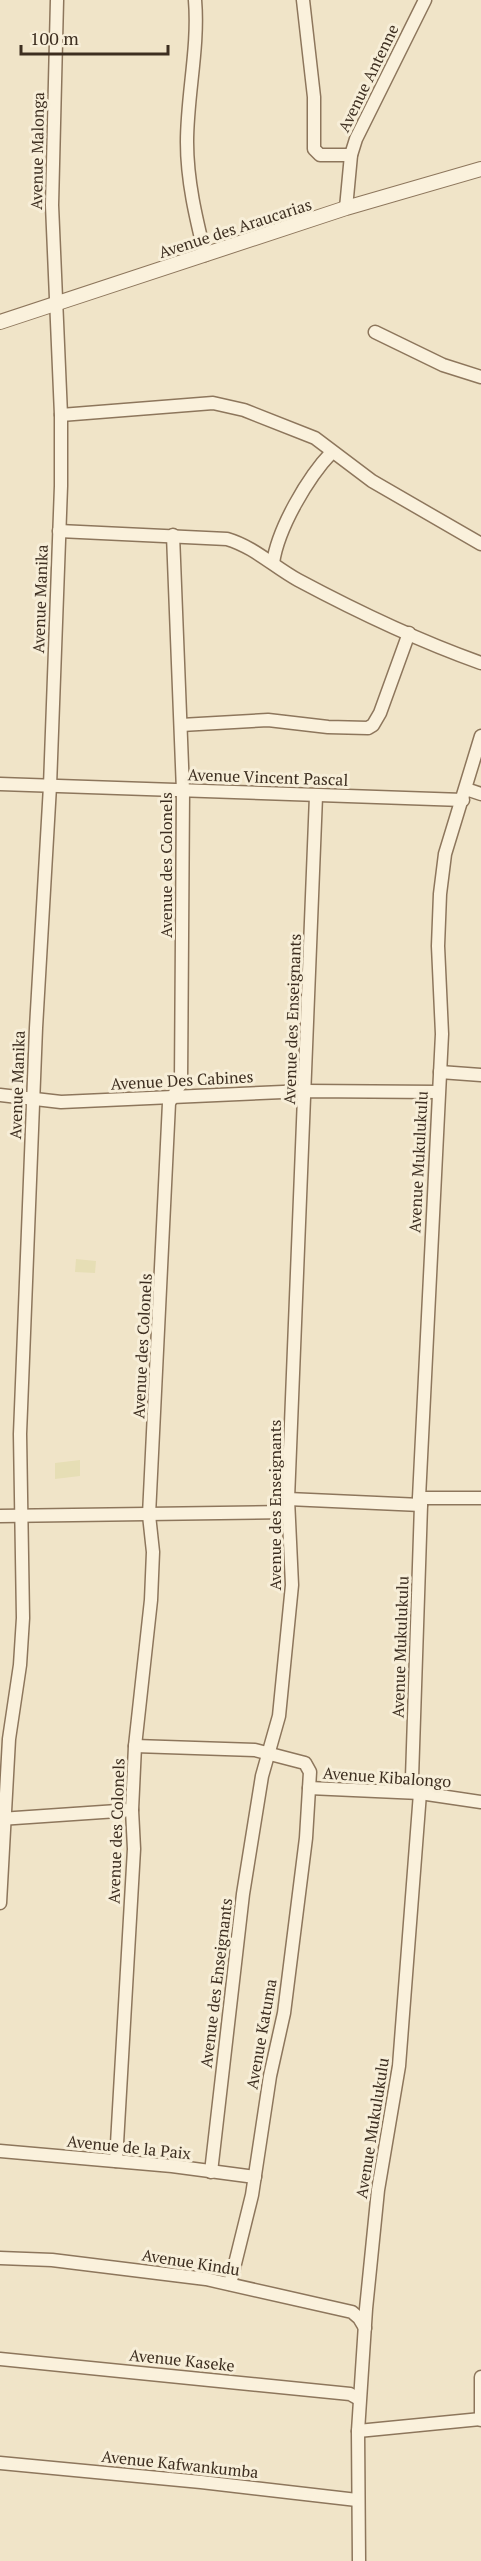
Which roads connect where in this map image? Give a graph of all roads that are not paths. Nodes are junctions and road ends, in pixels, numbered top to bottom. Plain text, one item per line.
1 (57, 0) edge
2 (195, 0) edge
3 (303, 0) edge
4 (425, 0) edge
5 (351, 155) junction
6 (481, 169) edge
7 (346, 208) junction
8 (205, 255) junction
9 (55, 304) junction
10 (0, 322) edge
11 (375, 332) dead end
12 (481, 378) edge
13 (61, 415) junction
14 (332, 452) junction
15 (59, 531) junction
16 (173, 535) junction
17 (481, 544) edge
18 (273, 563) junction
19 (409, 633) junction
20 (481, 663) edge
21 (181, 725) junction
22 (481, 736) edge
23 (0, 784) edge
24 (50, 786) junction
25 (183, 791) junction
26 (465, 794) junction
27 (481, 794) edge
28 (316, 796) junction
29 (440, 1072) junction
30 (481, 1075) edge
31 (306, 1091) junction
32 (438, 1092) junction
33 (0, 1095) edge
34 (172, 1097) junction
35 (34, 1100) junction
36 (481, 1498) edge
37 (420, 1501) junction
38 (288, 1505) junction
39 (148, 1515) junction
40 (0, 1516) edge
41 (21, 1516) junction
42 (135, 1746) junction
43 (270, 1754) junction
44 (309, 1788) junction
45 (420, 1793) junction
46 (481, 1802) edge
47 (132, 1810) junction
48 (3, 1819) edge
49 (0, 1903) edge
50 (0, 2151) edge
51 (116, 2161) junction
52 (211, 2172) junction
53 (255, 2177) junction
54 (0, 2258) edge
55 (230, 2284) junction
56 (365, 2329) junction
57 (0, 2359) edge
58 (481, 2377) edge
59 (359, 2399) junction
60 (481, 2419) edge
61 (358, 2431) junction
62 (0, 2463) edge
63 (357, 2500) junction
64 (359, 2561) edge

1 - 9 street, Avenue Malonga
2 - 8 street
3 - 5 street
4 - 5 street, Avenue Antenne
5 - 7 street, Avenue Antenne
6 - 7 street, Avenue des Araucarias
7 - 8 street, Avenue des Araucarias
8 - 9 street, Avenue des Araucarias
9 - 10 street, Avenue des Araucarias
9 - 13 street, Avenue Manika
11 - 12 street
13 - 14 street
13 - 15 street, Avenue Manika
14 - 17 street
14 - 18 street
15 - 16 street
15 - 24 street, Avenue Manika
16 - 18 street
16 - 21 street, Avenue des Colonels
18 - 19 street
19 - 20 street
19 - 21 street
21 - 25 street, Avenue des Colonels
22 - 26 street, Avenue Mukulukulu
23 - 24 street, Avenue Vincent Pascal
24 - 25 street, Avenue Vincent Pascal
24 - 35 street, Avenue Manika
25 - 28 street, Avenue Vincent Pascal
25 - 34 street, Avenue des Colonels
26 - 27 street, Avenue Vincent Pascal
26 - 28 street, Avenue Vincent Pascal
26 - 29 street, Avenue Mukulukulu
28 - 31 street, Avenue des Enseignants
29 - 30 street
29 - 32 street, Avenue Mukulukulu
31 - 32 street, Avenue Des Cabines
31 - 34 street, Avenue Des Cabines
31 - 38 street, Avenue des Enseignants
32 - 37 street, Avenue Mukulukulu
33 - 35 street, Avenue Des Cabines
34 - 35 street, Avenue Des Cabines
34 - 39 street, Avenue des Colonels
35 - 41 street, Avenue Manika
36 - 37 street
37 - 38 street
37 - 45 street, Avenue Mukulukulu
38 - 39 street
38 - 43 street, Avenue des Enseignants
39 - 41 street
39 - 42 street, Avenue des Colonels
40 - 41 street
41 - 48 street, Avenue Manika
42 - 43 street, Avenue Kibalongo
42 - 47 street, Avenue des Colonels
43 - 44 street, Avenue Kibalongo
43 - 52 street, Avenue des Enseignants
44 - 45 street, Avenue Kibalongo
44 - 53 street, Avenue Katuma
45 - 46 street, Avenue Kibalongo
45 - 56 street, Avenue Mukulukulu
47 - 48 street
47 - 51 street, Avenue des Colonels
48 - 49 street, Avenue Manika
50 - 51 street, Avenue de la Paix
51 - 52 street, Avenue de la Paix
52 - 53 street, Avenue de la Paix
53 - 55 street, Avenue Katuma
54 - 55 street, Avenue Kindu
55 - 56 street, Avenue Kindu
56 - 59 street, Avenue Mukulukulu
57 - 59 street, Avenue Kaseke
58 - 60 street
59 - 61 street, Avenue Mukulukulu
60 - 61 street
61 - 63 street, Avenue Mukulukulu
62 - 63 street, Avenue Kafwankumba
63 - 64 street, Avenue Mukulukulu

